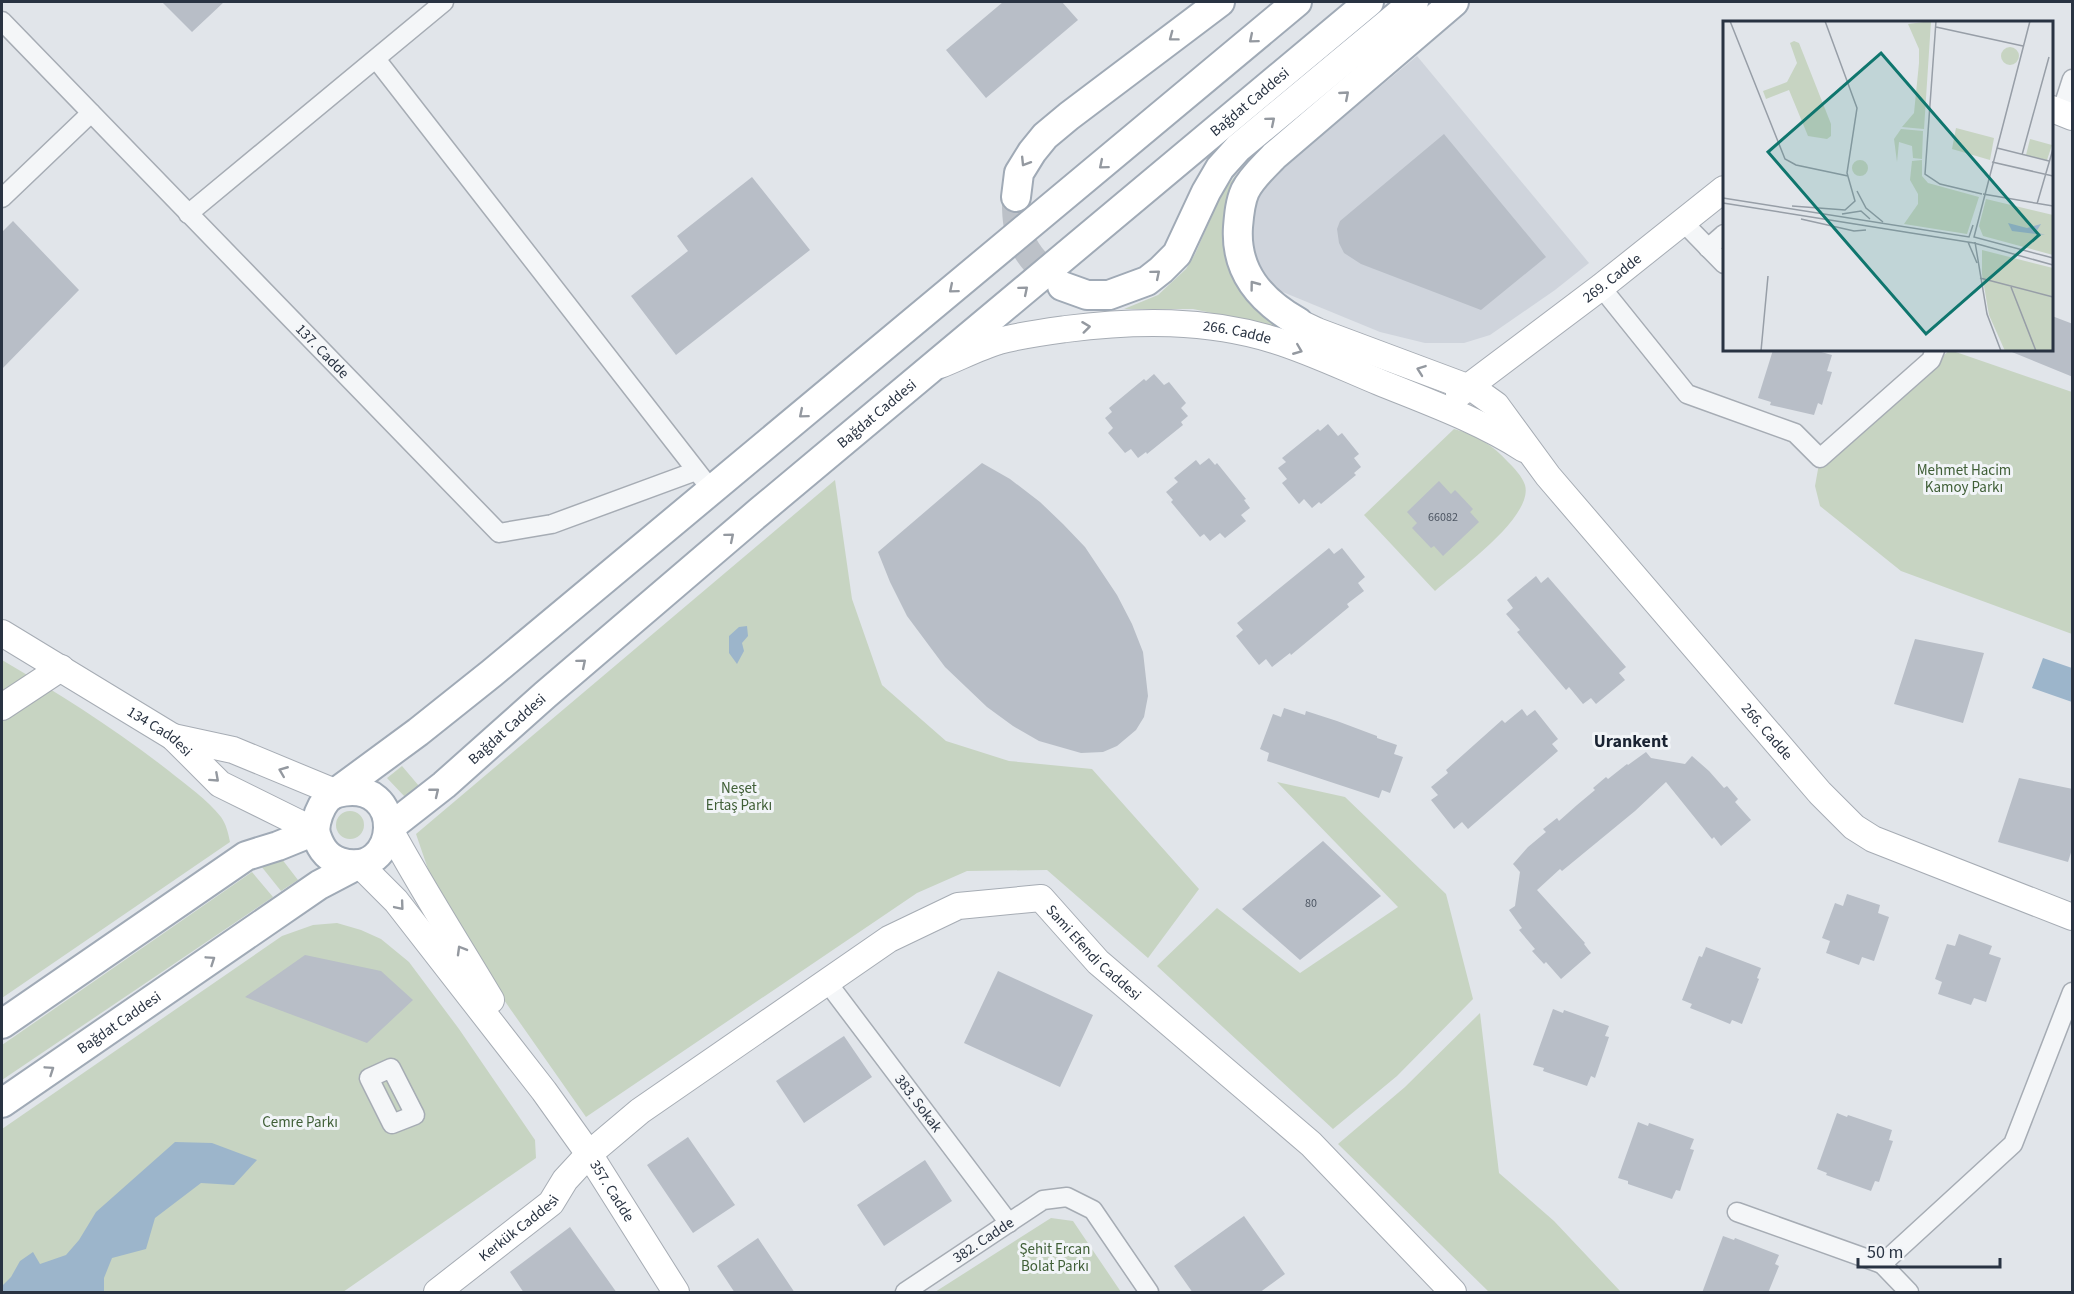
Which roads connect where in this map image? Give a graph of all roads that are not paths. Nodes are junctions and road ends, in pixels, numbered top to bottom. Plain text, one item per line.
1 (444, 2) edge
2 (1220, 2) edge
3 (1297, 2) edge
4 (1369, 2) edge
5 (1414, 2) edge
6 (1454, 2) edge
7 (2, 21) edge
8 (376, 59) junction
9 (2073, 79) edge
10 (91, 113) junction
11 (2062, 113) edge
12 (1723, 191) edge
13 (1016, 197) tunnel mouth
14 (2, 198) edge
15 (188, 214) junction
16 (1683, 222) junction
17 (1723, 236) edge
18 (1708, 248) junction
19 (1723, 262) edge
20 (1062, 286) tunnel mouth
21 (1601, 287) junction
22 (1298, 322) joint
23 (1935, 351) edge
24 (929, 370) junction
25 (1479, 393) junction
26 (1466, 418) junction
27 (1530, 453) junction
28 (704, 480) junction
29 (2, 633) edge
30 (61, 668) junction
31 (2, 707) edge
32 (173, 737) junction
33 (338, 793) junction
34 (389, 828) junction
35 (315, 831) junction
36 (359, 864) junction
37 (2073, 918) edge
38 (827, 982) junction
39 (2073, 992) edge
40 (2, 1024) edge
41 (544, 1091) junction
42 (2, 1103) edge
43 (589, 1154) junction
44 (1737, 1212) dead end
45 (1009, 1223) junction
46 (1882, 1264) junction
47 (437, 1293) edge
48 (676, 1293) edge
49 (905, 1293) edge
50 (1149, 1293) edge
51 (1453, 1293) edge
52 (1909, 1293) edge

1 - 8 street
2 -> 13 main road
3 -> 28 main road
24 -> 4 main road, Bağdat Caddesi
20 -> 5 main road
22 -> 6 main road
7 - 10 street, 137. Cadde
8 - 15 street
8 - 28 street
9 - 11 street
10 - 14 street
10 - 15 street, 137. Cadde
12 - 16 main road, 269. Cadde
15 - 28 street, 137. Cadde
16 - 18 street
16 - 21 main road, 269. Cadde
17 - 18 street
18 - 19 street
21 - 23 street
21 - 25 main road, 269. Cadde
25 -> 22 main road
24 -> 26 main road, 266. Cadde
34 -> 24 main road, Bağdat Caddesi
25 - 26 main road
25 - 27 main road, 266. Cadde
26 - 27 main road, 266. Cadde
27 - 37 main road, 266. Cadde
28 - 33 main road
29 - 30 main road, 134 Caddesi
30 - 31 main road
30 - 32 main road, 134 Caddesi
33 -> 32 main road
32 -> 35 main road, 134 Caddesi
33 - 34 main road
33 - 35 main road
34 - 36 main road, Bağdat Caddesi
41 -> 34 main road
35 - 36 main road
35 - 40 main road
36 -> 41 main road
42 -> 36 main road, Bağdat Caddesi
38 - 43 main road, Sami Efendi Caddesi
38 - 45 street, 383. Sokak
38 - 51 main road, Sami Efendi Caddesi
39 - 46 street
41 - 43 main road, 357. Cadde
43 - 47 main road, Kerkük Caddesi
43 - 48 main road, 357. Cadde
44 - 46 street
45 - 49 street, 382. Cadde
45 - 50 street, 382. Cadde
46 - 52 street

